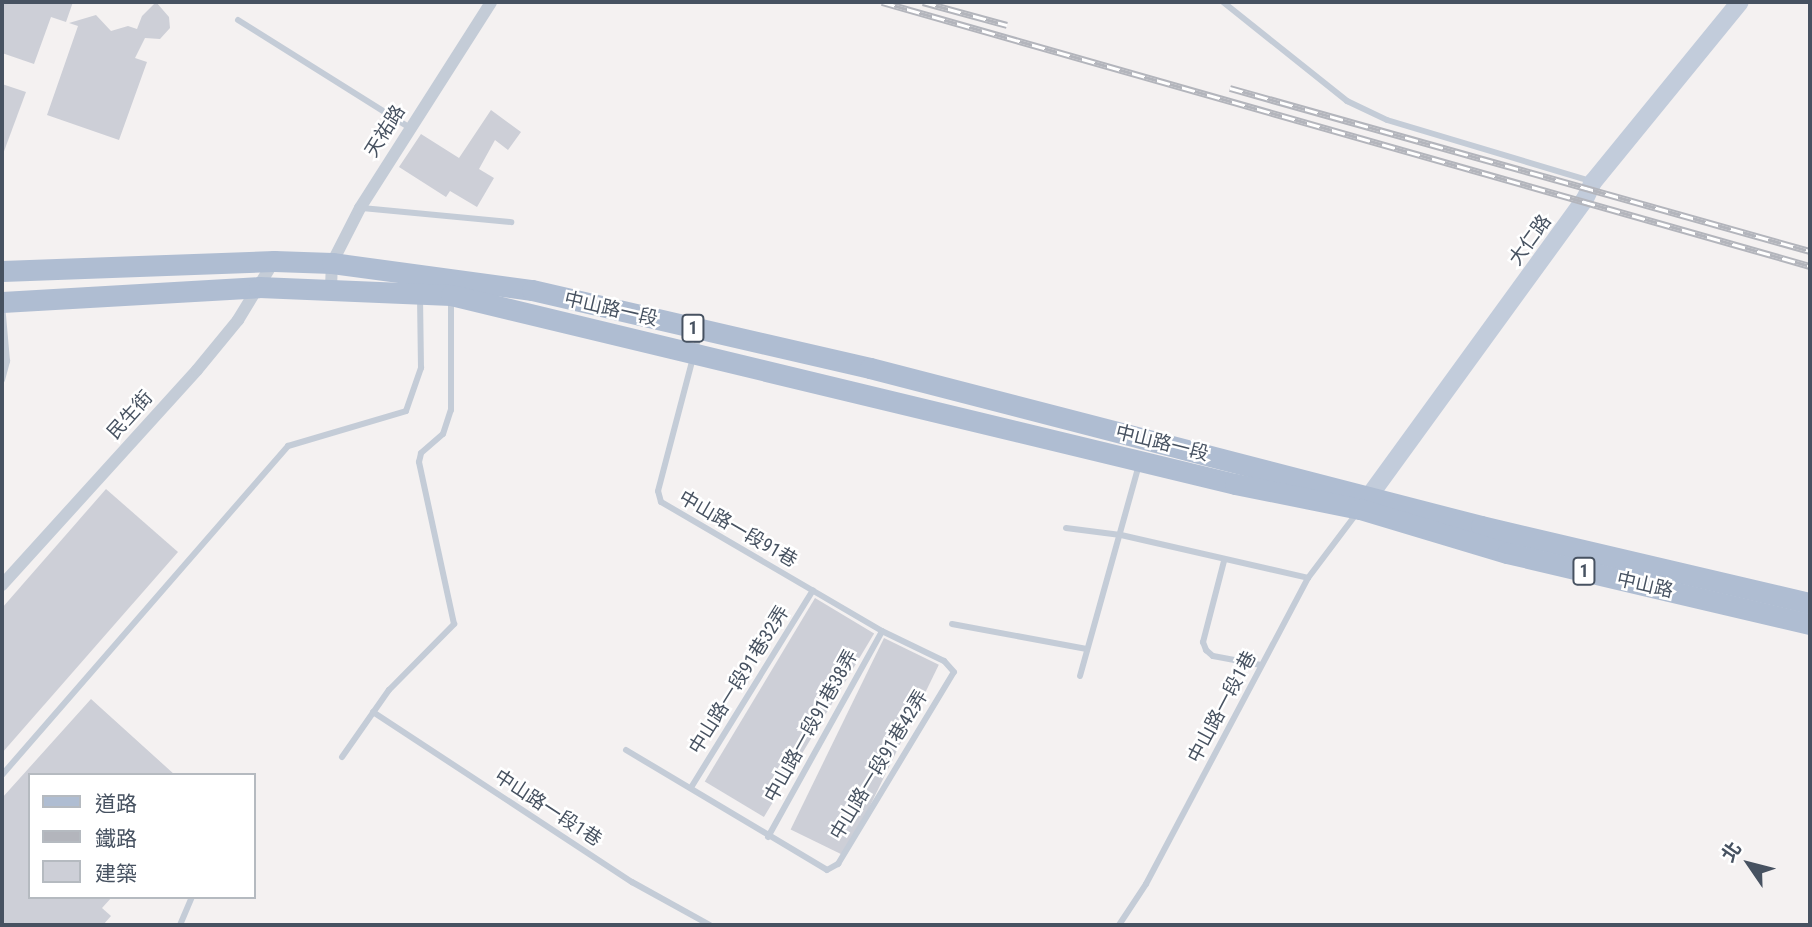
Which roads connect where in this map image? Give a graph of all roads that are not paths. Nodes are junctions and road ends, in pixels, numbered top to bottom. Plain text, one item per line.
1 (491, 2) edge
2 (1223, 2) edge
3 (1740, 2) edge
4 (238, 20) dead end
5 (410, 128) junction
6 (1593, 182) junction
7 (360, 208) junction
8 (511, 222) dead end
9 (274, 261) junction
10 (332, 263) junction
11 (2, 271) edge
12 (259, 287) junction
13 (331, 289) junction
14 (420, 293) junction
15 (452, 295) junction
16 (2, 302) edge
17 (700, 329) junction
18 (695, 352) junction
19 (2, 380) edge
20 (1141, 460) junction
21 (1365, 502) junction
22 (1066, 528) dead end
23 (1121, 535) junction
24 (1224, 561) junction
25 (1308, 578) junction
26 (2, 585) edge
27 (813, 590) junction
28 (1810, 603) edge
29 (952, 624) dead end
30 (1810, 624) edge
31 (882, 631) junction
32 (1087, 649) junction
33 (1261, 665) junction
34 (954, 672) joint
35 (1080, 676) dead end
36 (373, 712) junction
37 (626, 750) dead end
38 (342, 757) dead end
39 (2, 775) edge
40 (692, 786) junction
41 (768, 836) junction
42 (191, 899) edge
43 (180, 925) edge
44 (710, 925) edge
45 (1119, 925) edge

1 - 5 street, 天祐路
2 - 6 lane
3 - 6 street, 大仁路
4 - 5 lane
5 - 7 street, 天祐路
6 - 21 street, 大仁路
7 - 8 lane
7 - 10 street, 天祐路
9 - 10 main road, 中山路一段 / 1
9 - 11 main road, 中山路一段 / 1
9 - 12 street, 民生街
10 - 13 street, 天祐路
10 - 17 main road, 中山路一段 / 1
12 - 13 main road, 中山路一段 / 1
12 - 16 main road, 中山路一段 / 1
12 - 26 street, 民生街
13 - 14 main road, 中山路一段 / 1
14 - 15 main road, 中山路一段 / 1
14 - 39 lane
15 - 18 main road, 中山路一段 / 1
15 - 36 lane
16 - 19 lane
17 - 18 lane, 中山路一段91巷
17 - 21 main road, 中山路一段 / 1
18 - 20 main road, 中山路一段 / 1
18 - 27 lane, 中山路一段91巷
20 - 21 main road, 中山路一段 / 1
20 - 23 lane
21 - 25 lane, 中山路一段1巷
21 - 28 main road, 中山路 / 1
21 - 30 main road, 中山路 / 1
22 - 23 lane
23 - 24 lane
23 - 32 lane
24 - 25 lane
24 - 33 lane
25 - 33 lane, 中山路一段1巷
27 - 31 lane, 中山路一段91巷
27 - 40 lane, 中山路一段91巷32弄
29 - 32 lane
31 - 34 lane, 中山路一段91巷
31 - 41 lane, 中山路一段91巷38弄
32 - 35 lane
33 - 45 lane, 中山路一段1巷
34 - 41 lane, 中山路一段91巷42弄
36 - 38 lane
36 - 44 lane, 中山路一段1巷
37 - 40 lane
40 - 41 lane
42 - 43 lane

